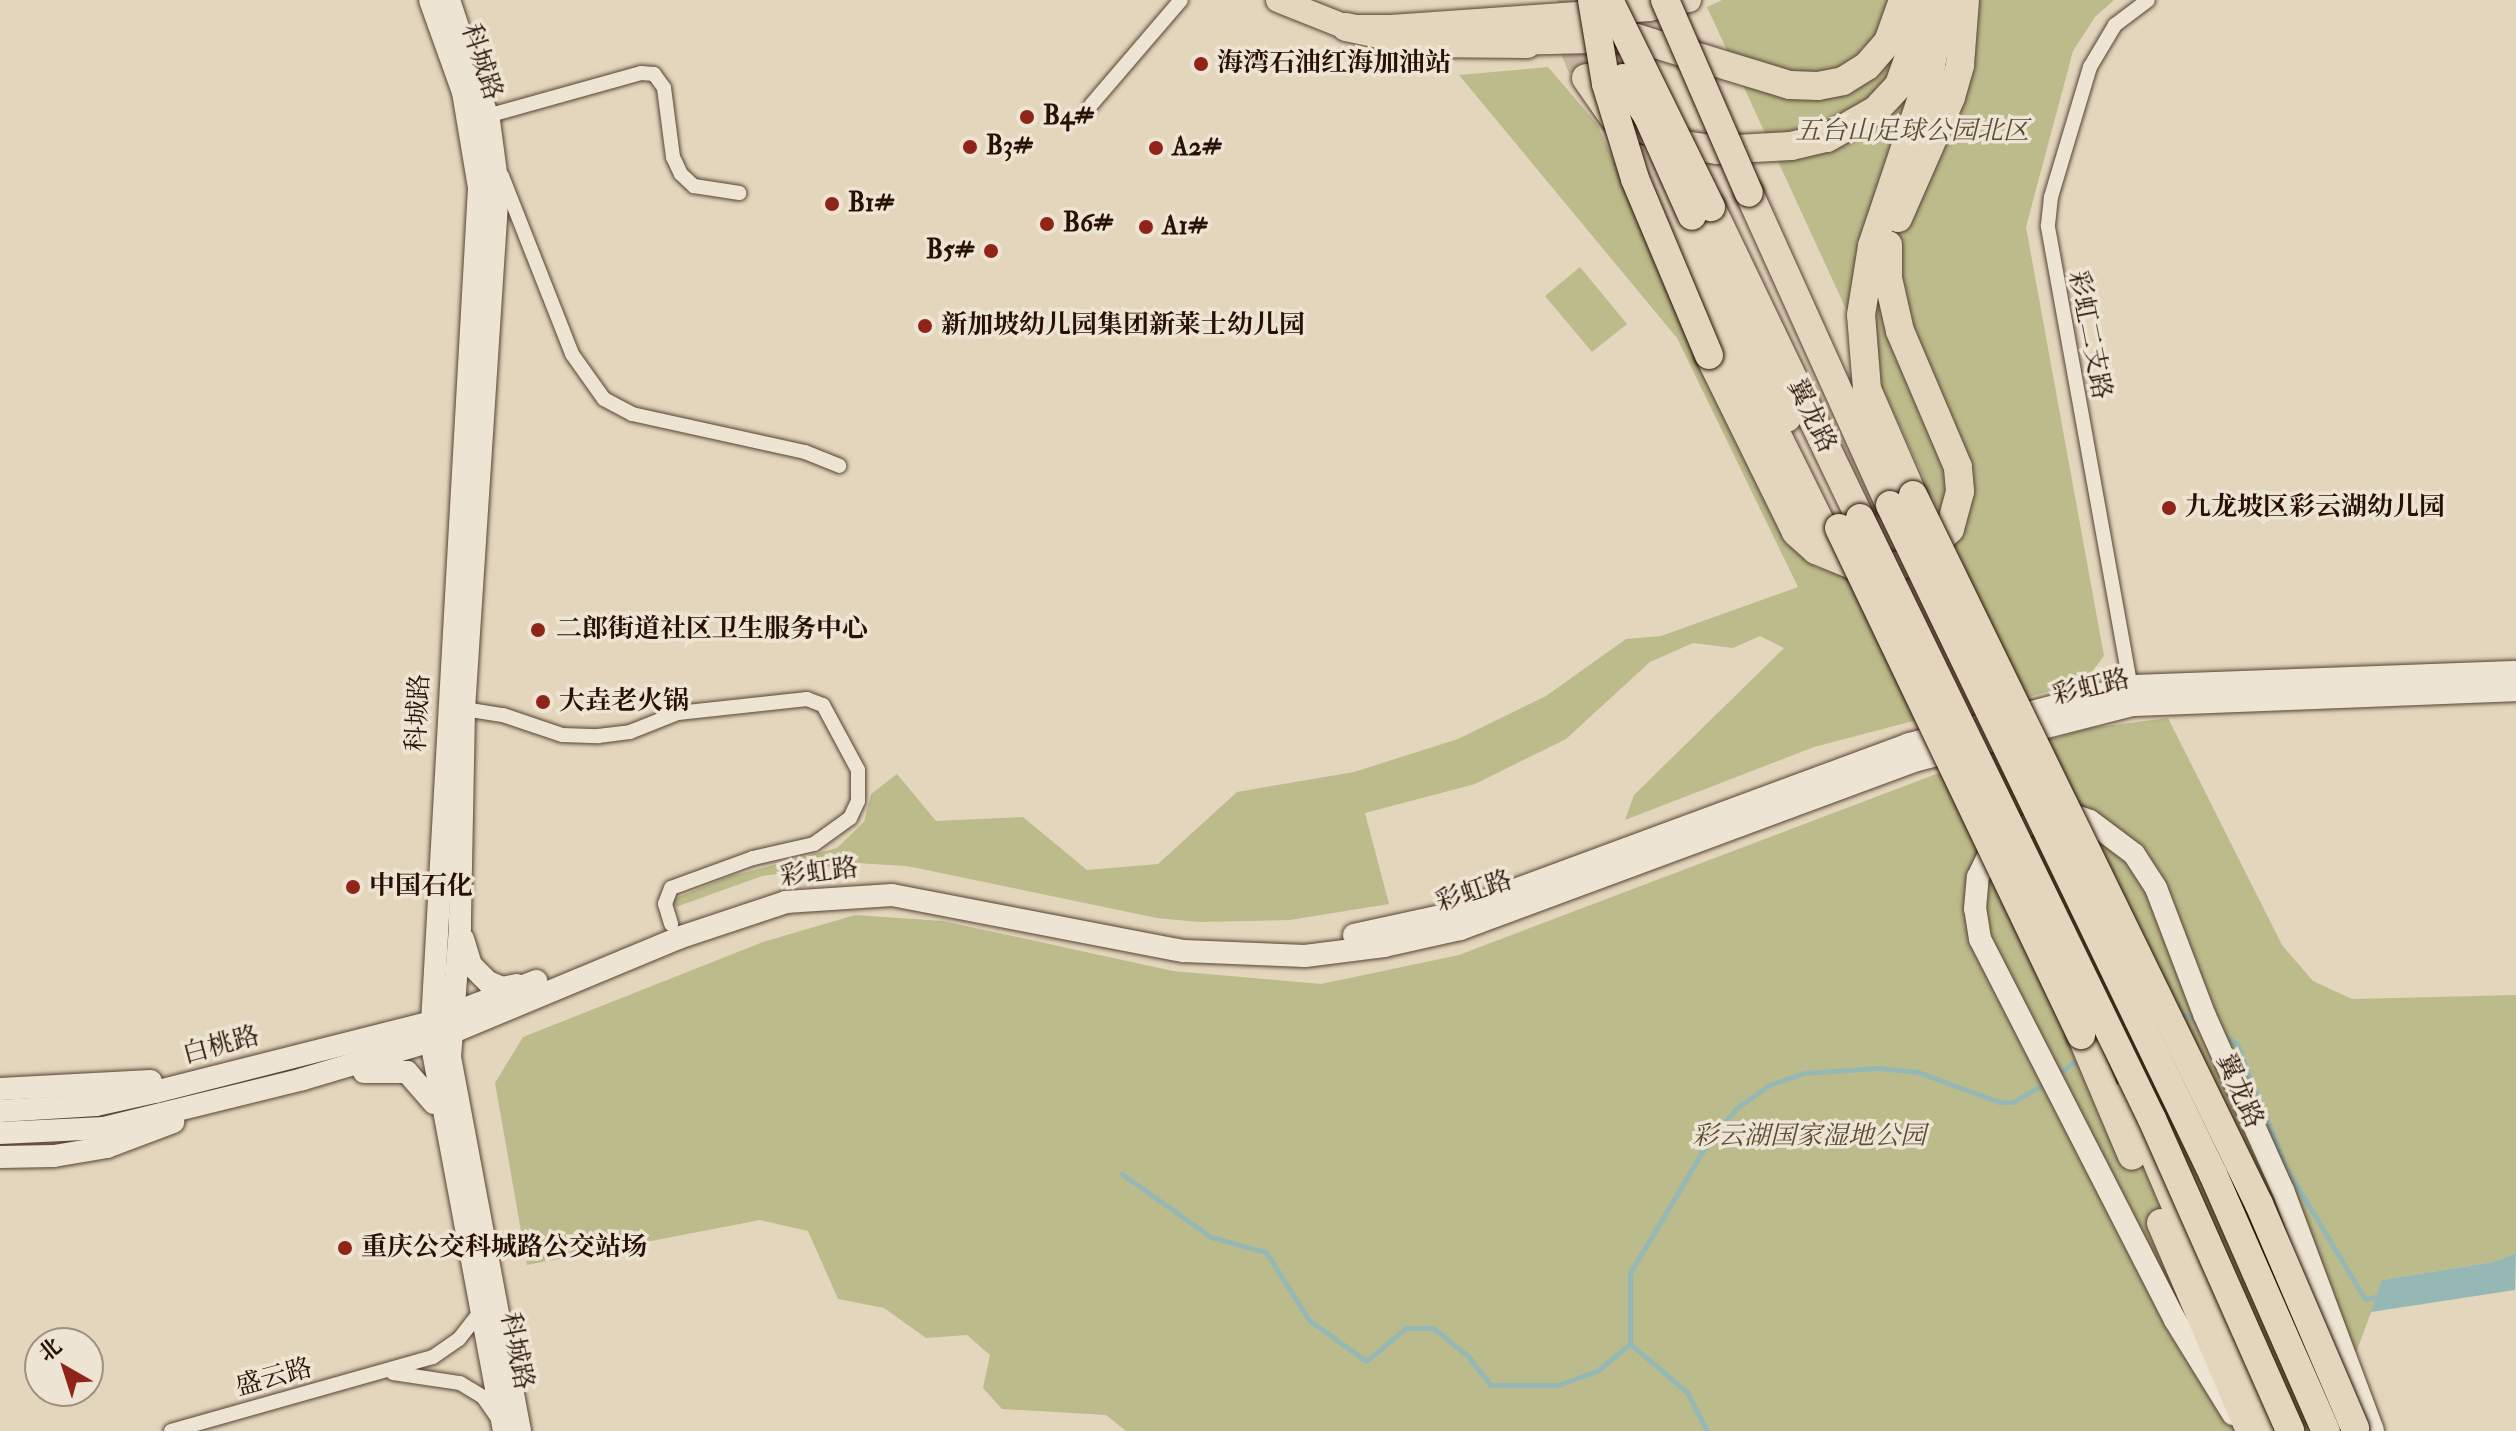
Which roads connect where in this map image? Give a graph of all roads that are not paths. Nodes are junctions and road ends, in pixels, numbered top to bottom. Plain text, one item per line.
1 (430, 0) edge
2 (449, 0) edge
3 (1181, 0) edge
4 (1278, 0) edge
5 (1592, 0) edge
6 (1609, 0) edge
7 (1665, 0) edge
8 (1689, 0) edge
9 (1903, 0) edge
10 (1916, 0) edge
11 (1943, 0) edge
12 (1965, 0) edge
13 (2148, 0) edge
14 (1346, 27) joint
15 (1506, 31) junction
16 (1091, 105) dead end
17 (487, 116) junction
18 (495, 157) junction
19 (739, 193) dead end
20 (1701, 211) junction
21 (1890, 216) junction
22 (1888, 245) junction
23 (1862, 346) junction
24 (839, 466) dead end
25 (1902, 500) junction
26 (1842, 527) junction
27 (2516, 672) edge
28 (2516, 690) edge
29 (2132, 695) junction
30 (464, 709) junction
31 (671, 924) junction
32 (460, 927) junction
33 (548, 976) junction
34 (2104, 1026) junction
35 (441, 1028) junction
36 (220, 1075) junction
37 (303, 1079) junction
38 (0, 1089) edge
39 (219, 1101) junction
40 (0, 1111) edge
41 (443, 1122) junction
42 (0, 1133) edge
43 (0, 1157) edge
44 (2213, 1174) junction
45 (494, 1288) junction
46 (480, 1314) junction
47 (389, 1373) junction
48 (2361, 1430) edge
49 (171, 1431) edge
50 (504, 1431) edge
51 (520, 1431) edge
52 (2247, 1431) edge
53 (2272, 1431) edge
54 (2290, 1431) edge
55 (2326, 1431) edge

1 - 35 main road, 科城路
2 - 17 main road, 科城路
3 - 16 street
4 - 14 main road
5 - 22 highway, bridge
6 - 20 highway, 翼龙路, bridge
7 - 25 highway, 翼龙路, bridge
8 - 15 main road
9 - 15 highway
10 - 26 highway
11 - 21 highway
12 - 21 highway
13 - 29 street, 彩虹二支路
14 - 15 highway
15 - 20 highway, bridge
17 - 18 main road, 科城路
17 - 19 street
18 - 24 street
18 - 30 main road, 科城路
20 - 26 highway, 翼龙路
21 - 22 highway
21 - 23 highway
22 - 23 highway
23 - 25 highway
25 - 44 highway, 翼龙路, bridge
25 - 48 highway, bridge
26 - 34 highway, 翼龙路, bridge
26 - 52 highway, bridge
27 - 29 main road, 彩虹路
28 - 29 main road, 彩虹路
29 - 31 main road, 彩虹路
29 - 35 main road, 彩虹路
30 - 31 street
30 - 32 main road, 科城路
31 - 33 main road, 彩虹路
32 - 33 main road
32 - 35 main road, 科城路
33 - 35 main road, 彩虹路
34 - 53 highway, bridge
34 - 54 highway, 翼龙路, bridge
35 - 36 main road, 白桃路
35 - 37 main road, 白桃路
35 - 41 main road, 科城路
35 - 45 main road, 科城路
36 - 38 main road
36 - 40 main road, 白桃路
37 - 39 main road, 白桃路
37 - 41 main road
39 - 42 main road, 白桃路
39 - 43 main road
41 - 46 main road, 科城路
44 - 48 highway, bridge
44 - 55 highway, 翼龙路, bridge
45 - 46 street
45 - 51 main road, 科城路
46 - 47 street
46 - 50 main road, 科城路
47 - 49 street, 盛云路
47 - 50 street
48 - 52 main road, 翼龙路, bridge

